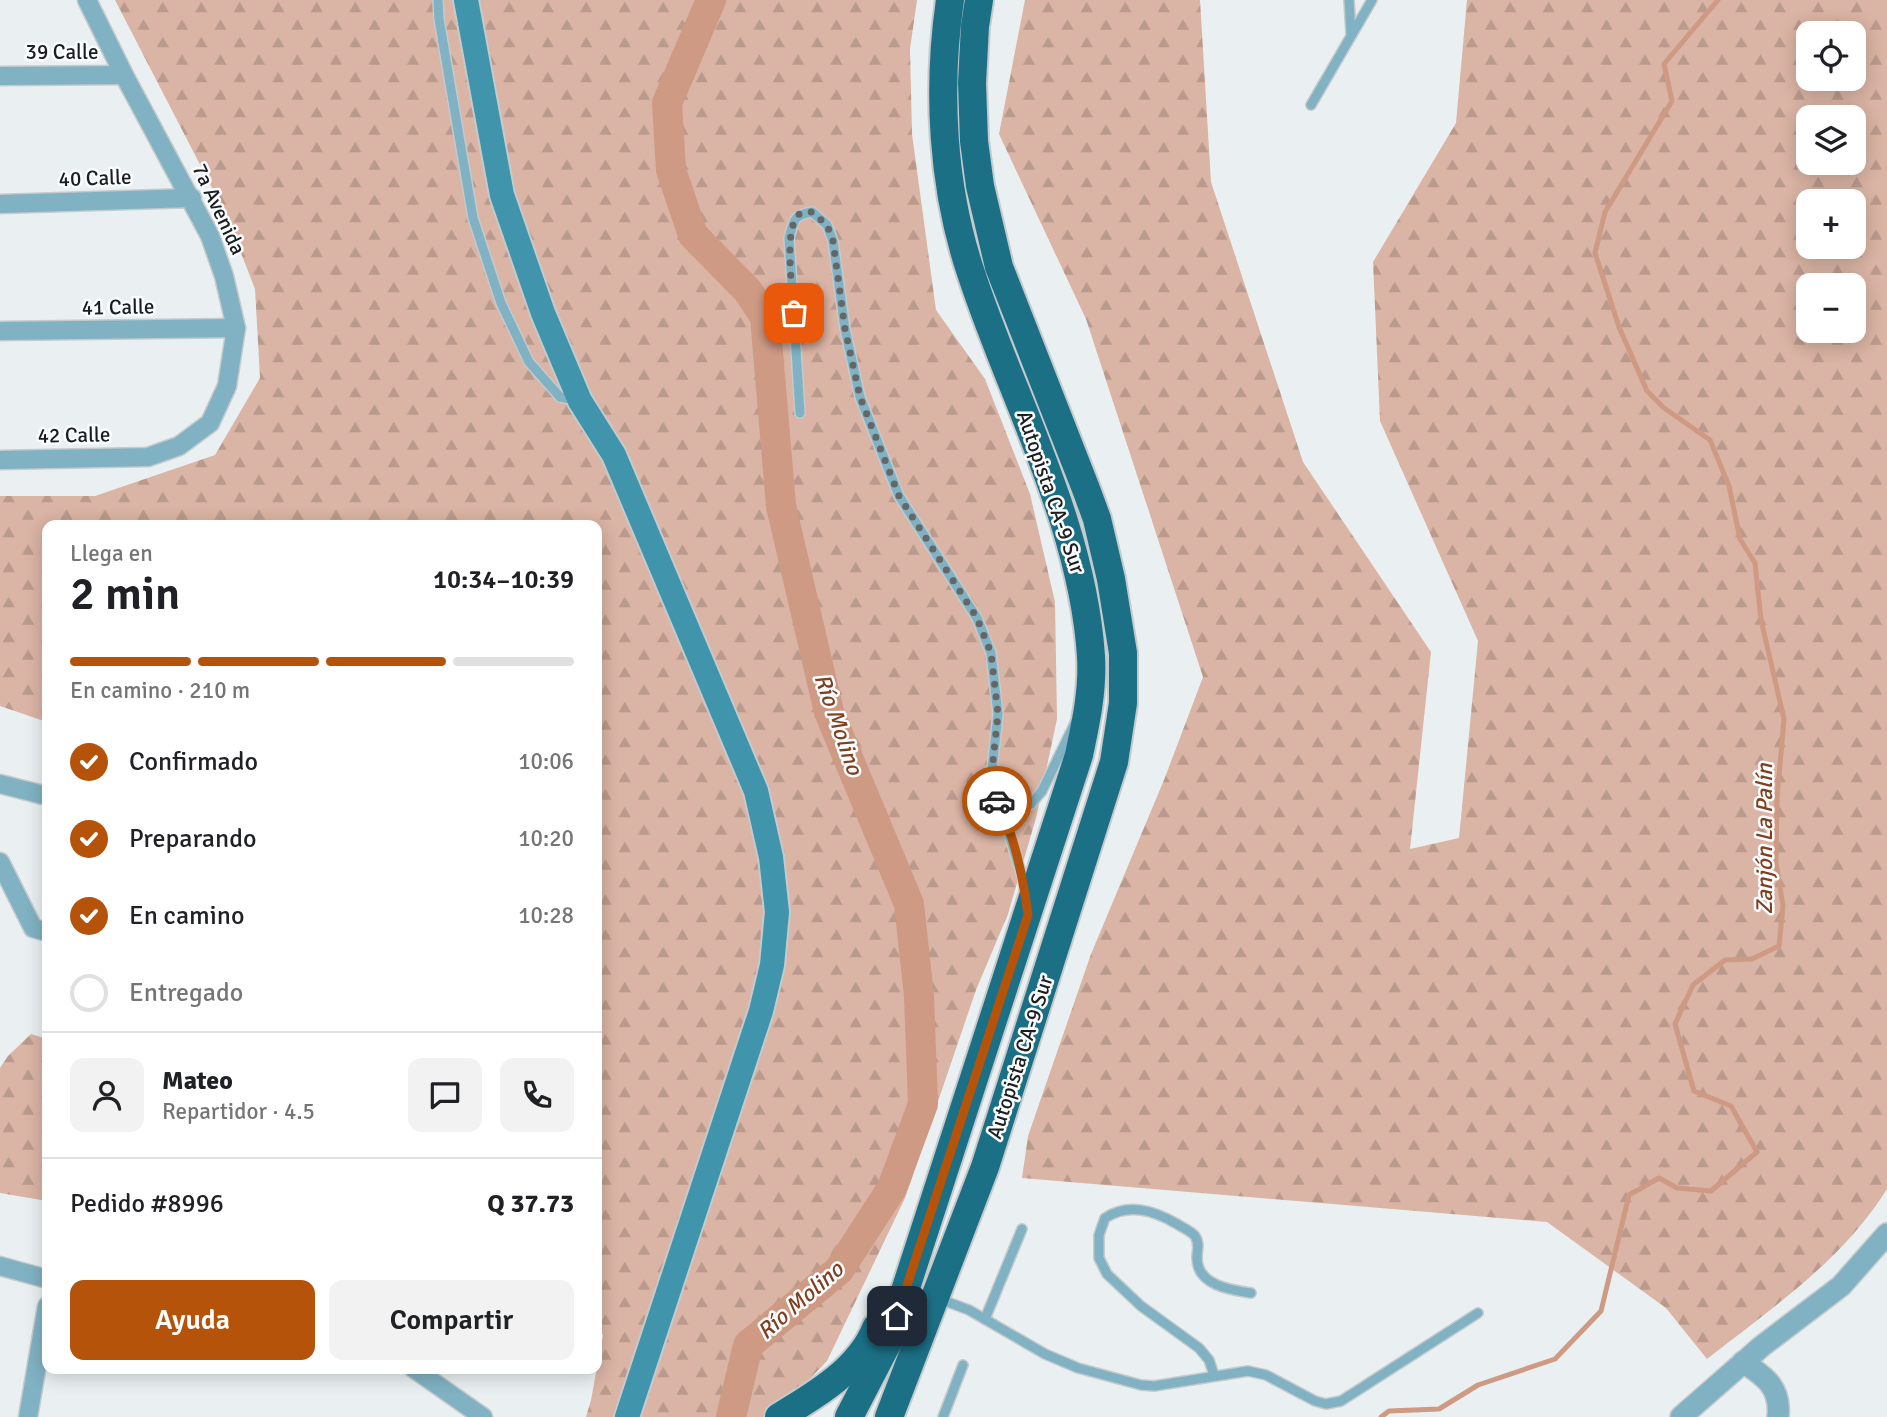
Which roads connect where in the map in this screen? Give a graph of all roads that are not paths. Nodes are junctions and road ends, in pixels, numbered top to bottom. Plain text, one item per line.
1 (87, 0) edge
2 (438, 0) edge
3 (466, 0) edge
4 (950, 0) edge
5 (979, 0) edge
6 (1349, 0) edge
7 (1372, 0) edge
8 (1351, 36) junction
9 (124, 75) junction
10 (0, 76) edge
11 (1311, 105) dead end
12 (192, 198) junction
13 (0, 204) edge
14 (236, 328) junction
15 (0, 331) edge
16 (580, 401) junction
17 (800, 413) dead end
18 (148, 457) joint
19 (0, 460) edge
20 (1090, 699) junction
21 (0, 783) edge
22 (42, 795) edge
23 (1002, 812) junction
24 (0, 862) edge
25 (1028, 915) junction
26 (40, 930) edge
27 (939, 1192) junction
28 (1022, 1229) dead end
29 (1887, 1234) edge
30 (0, 1266) edge
31 (42, 1278) edge
32 (1251, 1293) dead end
33 (935, 1298) junction
34 (1478, 1313) dead end
35 (985, 1319) junction
36 (42, 1335) edge
37 (1743, 1362) junction
38 (963, 1365) dead end
39 (422, 1374) edge
40 (1214, 1375) junction
41 (780, 1416) edge
42 (894, 1416) edge
43 (28, 1417) edge
44 (483, 1417) edge
45 (627, 1417) edge
46 (849, 1417) edge
47 (943, 1417) edge
48 (1681, 1417) edge
49 (1778, 1417) edge

1 - 9 street, 7a Avenida
2 - 16 lane
3 - 16 main road
4 - 20 highway, Autopista CA-9 Sur
5 - 33 highway, Autopista CA-9 Sur
6 - 8 lane
7 - 8 lane
8 - 11 lane
9 - 10 street, 39 Calle
9 - 12 street, 7a Avenida
12 - 13 street, 40 Calle
12 - 14 street, 7a Avenida
14 - 15 street, 41 Calle
14 - 18 street, 7a Avenida
16 - 45 main road
17 - 23 lane
18 - 19 street, 42 Calle
20 - 23 lane
20 - 25 highway, Autopista CA-9 Sur
21 - 22 street
23 - 25 lane
24 - 26 street
25 - 27 highway, Autopista CA-9 Sur
27 - 41 highway
27 - 46 highway, Autopista CA-9 Sur
28 - 35 lane
29 - 37 street
30 - 31 street
32 - 40 lane
33 - 35 lane
33 - 42 highway, Autopista CA-9 Sur
34 - 40 lane
35 - 40 lane
36 - 43 street
37 - 48 street
37 - 49 street
38 - 47 lane
39 - 44 street

